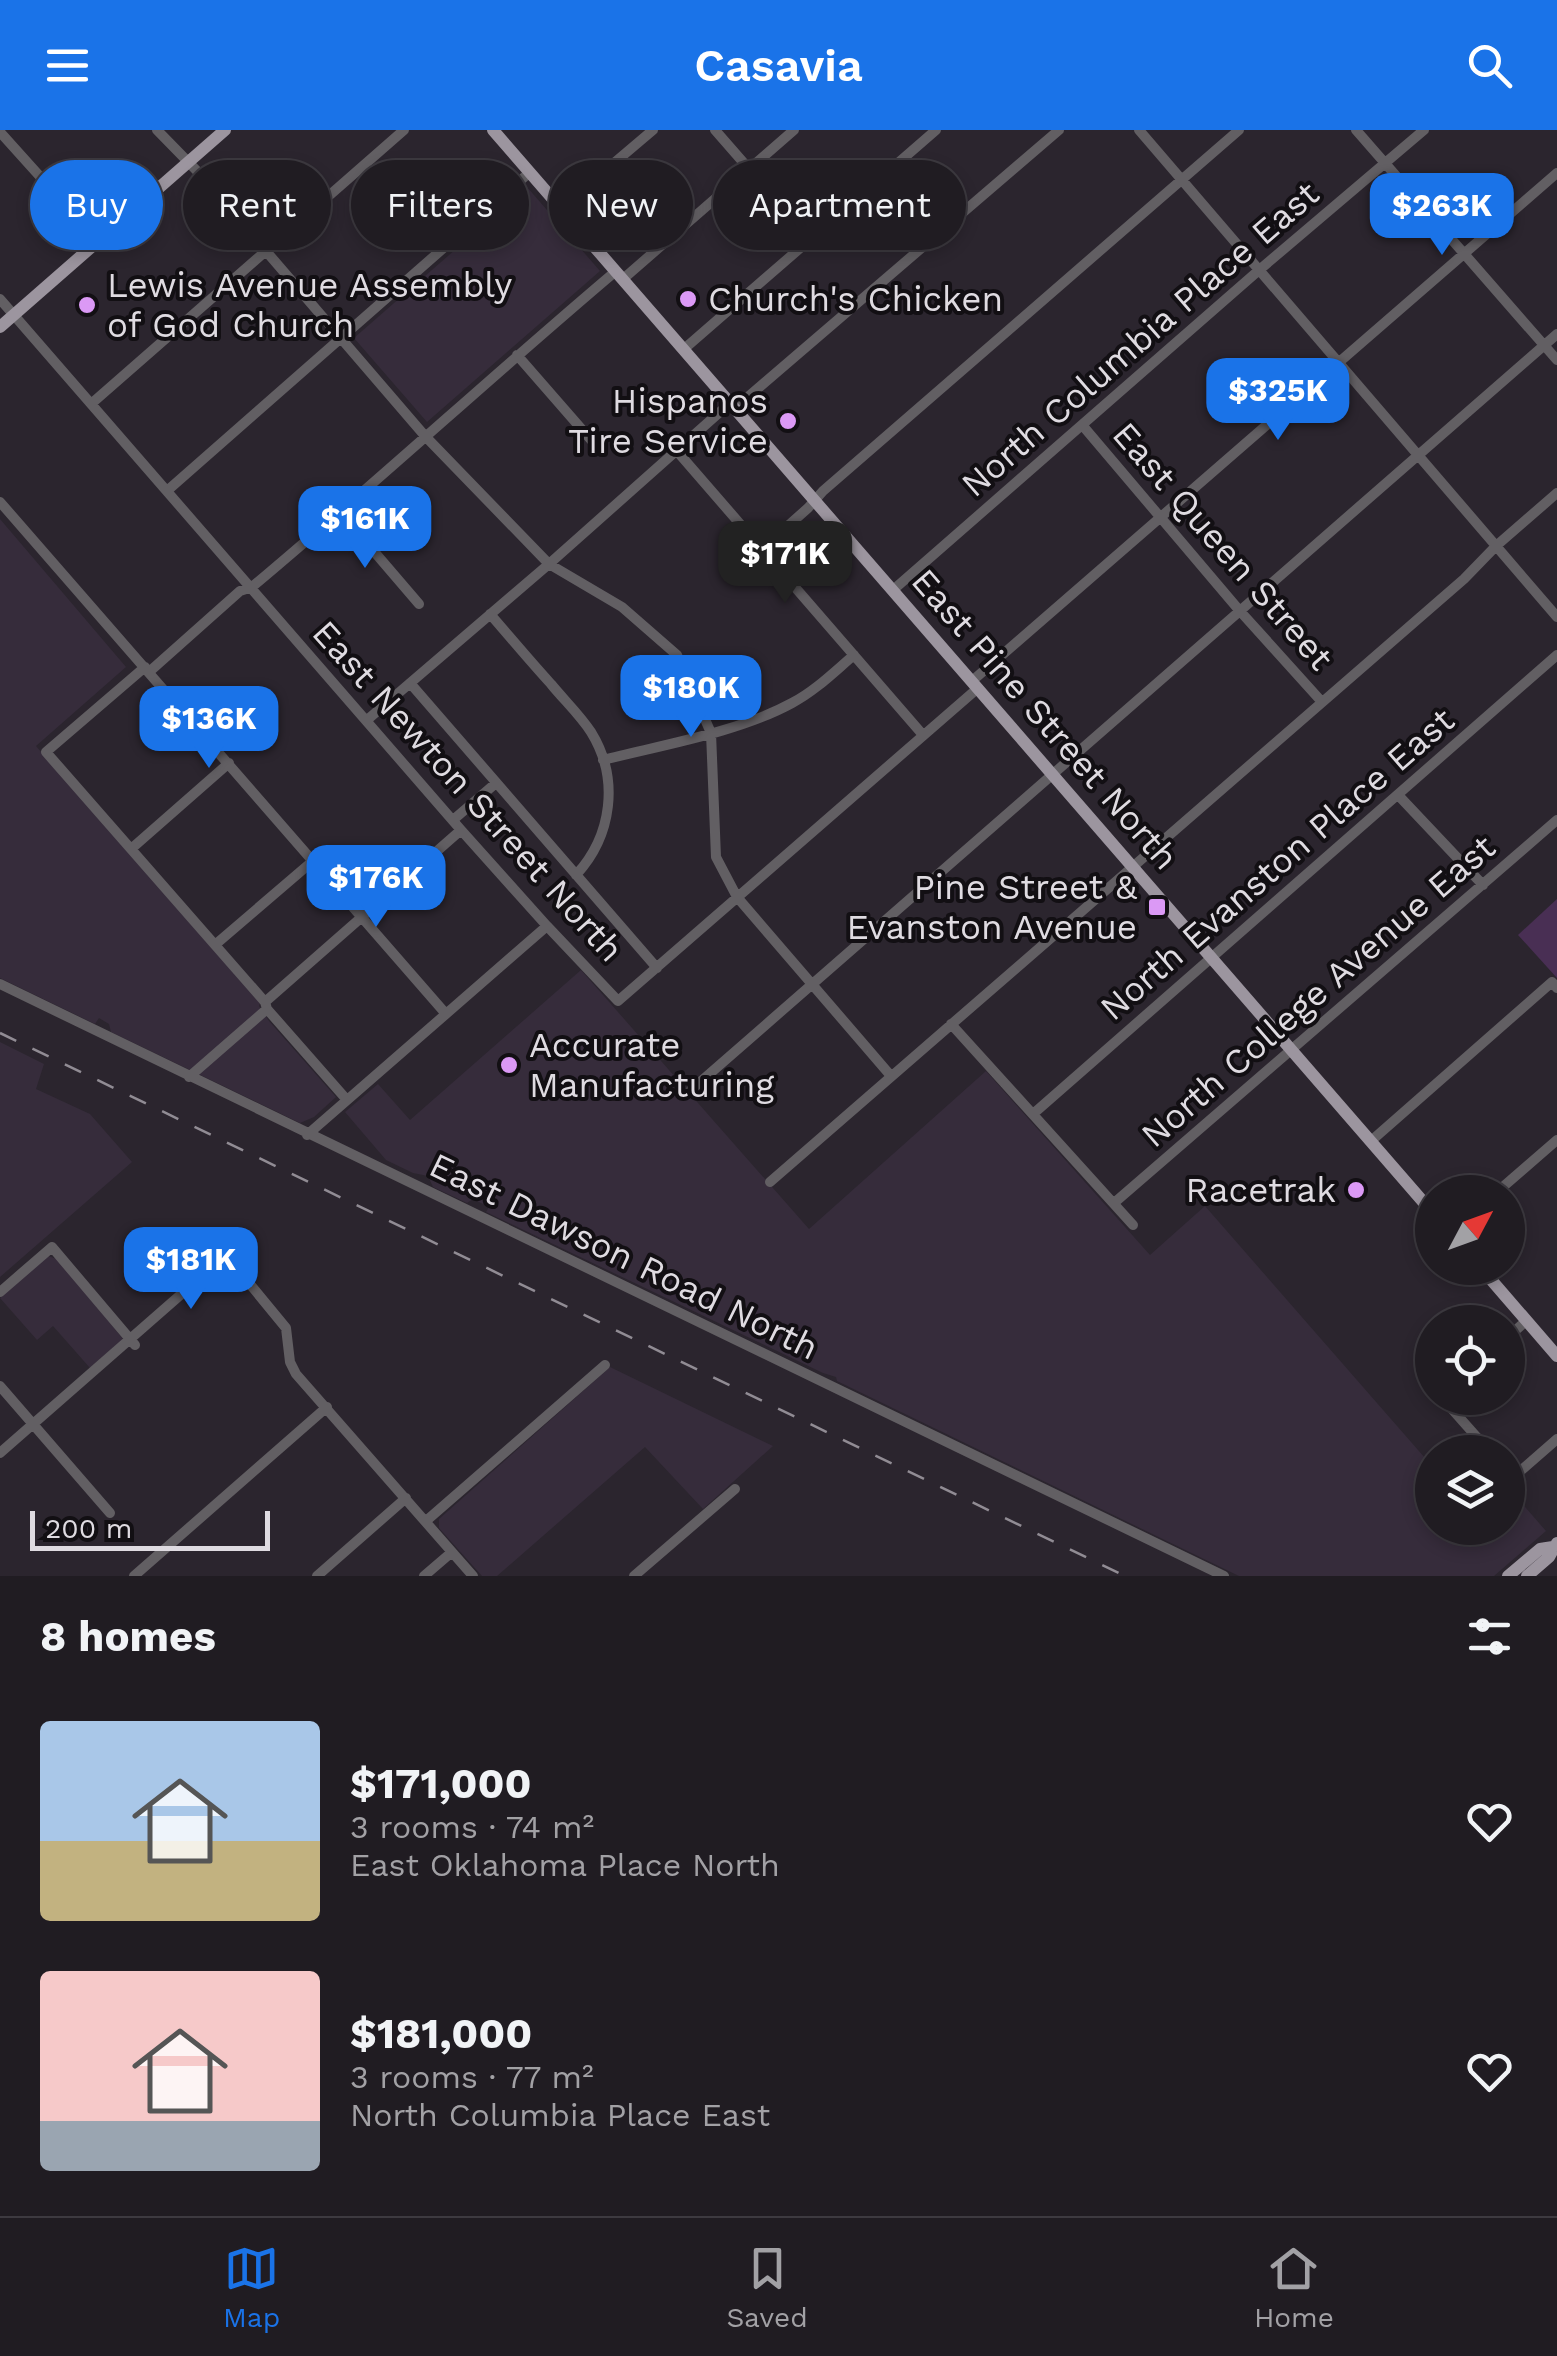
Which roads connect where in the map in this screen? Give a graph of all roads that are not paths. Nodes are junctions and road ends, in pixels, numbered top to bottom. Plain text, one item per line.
1 (158, 130) edge
2 (226, 130) edge
3 (404, 130) edge
4 (652, 130) edge
5 (715, 130) edge
6 (794, 130) edge
7 (1060, 130) edge
8 (1138, 130) edge
9 (1239, 130) edge
10 (1356, 130) edge
11 (1424, 130) edge
12 (0, 132) edge
13 (931, 132) edge
14 (501, 133) edge
15 (185, 160) edge
16 (191, 160) edge
17 (617, 160) edge
18 (741, 160) edge
19 (761, 160) edge
20 (899, 160) edge
21 (1386, 164) junction
22 (30, 166) edge
23 (183, 167) edge
24 (530, 172) junction
25 (1557, 173) edge
26 (1180, 180) junction
27 (163, 185) edge
28 (549, 194) edge
29 (713, 200) edge
30 (89, 250) edge
31 (597, 250) edge
32 (797, 250) edge
33 (266, 251) junction
34 (1465, 253) junction
35 (1258, 271) junction
36 (619, 275) junction
37 (0, 299) edge
38 (14, 315) junction
39 (0, 327) edge
40 (1557, 334) edge
41 (341, 338) junction
42 (1544, 346) junction
43 (684, 349) junction
44 (517, 356) junction
45 (1557, 360) edge
46 (1338, 365) junction
47 (91, 404) junction
48 (732, 405) junction
49 (1083, 426) junction
50 (426, 436) junction
51 (592, 442) dead end
52 (676, 450) junction
53 (1418, 454) junction
54 (168, 490) junction
55 (1557, 493) edge
56 (814, 500) junction
57 (0, 502) edge
58 (340, 513) junction
59 (1162, 518) junction
60 (1496, 546) junction
61 (762, 549) junction
62 (549, 564) junction
63 (252, 587) junction
64 (893, 590) junction
65 (419, 604) dead end
66 (1239, 610) junction
67 (490, 614) junction
68 (1557, 617) edge
69 (854, 655) junction
70 (1557, 655) edge
71 (147, 670) junction
72 (410, 683) junction
73 (975, 685) junction
74 (1322, 702) junction
75 (367, 720) junction
76 (710, 733) junction
77 (923, 735) junction
78 (603, 760) junction
79 (229, 764) junction
80 (1053, 774) junction
81 (496, 783) junction
82 (1398, 796) junction
83 (452, 820) junction
84 (1557, 820) edge
85 (461, 830) junction
86 (131, 849) junction
87 (314, 860) junction
88 (1132, 866) junction
89 (576, 876) junction
90 (1483, 885) junction
91 (737, 897) junction
92 (362, 916) junction
93 (547, 926) junction
94 (216, 944) junction
95 (1212, 958) junction
96 (657, 968) junction
97 (0, 984) edge
98 (812, 984) junction
99 (1554, 985) edge
100 (266, 1005) junction
101 (446, 1014) junction
102 (951, 1024) junction
103 (1292, 1050) junction
104 (891, 1076) junction
105 (189, 1078) junction
106 (691, 1090) dead end
107 (347, 1100) junction
108 (1033, 1114) junction
109 (308, 1134) junction
110 (1557, 1140) edge
111 (1371, 1141) junction
112 (1517, 1175) edge
113 (770, 1182) dead end
114 (1415, 1192) edge
115 (1114, 1204) junction
116 (1134, 1225) dead end
117 (1495, 1285) edge
118 (0, 1292) edge
119 (1526, 1321) joint
120 (132, 1342) junction
121 (1557, 1356) edge
122 (605, 1365) dead end
123 (0, 1386) edge
124 (327, 1407) junction
125 (1458, 1415) edge
126 (32, 1424) junction
127 (1475, 1435) edge
128 (1557, 1439) edge
129 (0, 1453) edge
130 (1525, 1467) edge
131 (736, 1489) dead end
132 (406, 1498) junction
133 (110, 1513) dead end
134 (426, 1522) junction
135 (1555, 1545) edge
136 (452, 1552) junction
137 (134, 1576) edge
138 (318, 1576) edge
139 (424, 1576) edge
140 (473, 1576) edge
141 (634, 1576) edge
142 (1224, 1576) edge
143 (1508, 1576) edge
144 (1527, 1576) edge

1 - 15 street
2 - 16 main road
3 - 33 street
4 - 17 street
5 - 18 street
6 - 19 street
7 - 48 street
8 - 26 street
9 - 26 street
10 - 21 street
11 - 21 street, North Columbia Place East
12 - 22 street
13 - 20 street
14 - 24 main road, East Pine Street North
21 - 34 street
21 - 35 street, North Columbia Place East
23 - 27 main road
24 - 28 main road, East Pine Street North
24 - 41 street
25 - 34 street
26 - 35 street
26 - 56 street
29 - 36 street
30 - 38 main road
31 - 36 main road, East Pine Street North
32 - 43 street
33 - 41 street
33 - 47 street
34 - 42 street
34 - 46 street
35 - 46 street
35 - 49 street, North Columbia Place East
36 - 43 main road, East Pine Street North
36 - 44 street
37 - 38 street, East Newton Street North
38 - 39 main road
38 - 47 street, East Newton Street North
40 - 42 street
41 - 50 street
41 - 54 street
42 - 45 street
42 - 53 street
43 - 48 main road, East Pine Street North
44 - 50 street
44 - 51 street
46 - 53 street
46 - 59 street
47 - 54 street, East Newton Street North
48 - 52 street
48 - 56 main road, East Pine Street North
49 - 59 street, East Queen Street
49 - 64 street, North Columbia Place East
50 - 58 street
50 - 62 street
52 - 61 street
52 - 62 street
53 - 60 street
53 - 66 street
54 - 63 street, East Newton Street North
55 - 60 street
56 - 61 street
56 - 64 main road, East Pine Street North
57 - 71 street
58 - 63 street
58 - 65 street
59 - 66 street, East Queen Street
59 - 73 street
60 - 68 street
60 - 74 street
61 - 69 street
62 - 67 street
62 - 76 street
63 - 71 street
63 - 75 street, East Newton Street North
64 - 73 main road, East Pine Street North
66 - 74 street, East Queen Street
66 - 80 street
67 - 72 street
67 - 78 street
69 - 76 street
69 - 77 street
70 - 82 street, North Evanston Place East
71 - 79 street
71 - 86 street
72 - 75 street
72 - 81 street
73 - 77 street
73 - 80 main road, East Pine Street North
74 - 88 street
75 - 83 street, East Newton Street North
76 - 78 street
76 - 91 street
77 - 91 street
78 - 89 street
79 - 86 street
79 - 87 street
80 - 88 main road, East Pine Street North
80 - 98 street
81 - 83 street
81 - 89 street
82 - 90 street
82 - 95 street, North Evanston Place East
83 - 85 street, East Newton Street North
84 - 90 street, North College Avenue East
85 - 92 street
85 - 93 street, East Newton Street North
86 - 94 street
87 - 92 street
87 - 94 street
88 - 95 main road, East Pine Street North
88 - 102 street
89 - 96 street
90 - 103 street, North College Avenue East
91 - 96 street
91 - 98 street
92 - 100 street
92 - 101 street
93 - 96 street, East Newton Street North
93 - 101 street
94 - 100 street
95 - 103 main road, East Pine Street North
95 - 108 street, North Evanston Place East
97 - 105 street, East Dawson Road North
98 - 104 street
98 - 106 street
99 - 111 street
100 - 105 street
100 - 107 street
101 - 107 street
102 - 104 street
102 - 108 street
103 - 111 main road, East Pine Street North
103 - 115 street, North College Avenue East
104 - 113 street
105 - 109 street, East Dawson Road North
107 - 109 street
108 - 115 street
109 - 142 street, East Dawson Road North
110 - 112 street
111 - 114 main road, East Pine Street North
115 - 116 street
117 - 119 main road
118 - 120 street
119 - 121 main road
120 - 124 street
120 - 126 street
122 - 134 street
123 - 126 street
124 - 132 street
124 - 137 street
125 - 127 street
126 - 129 street
126 - 133 street
128 - 130 street
131 - 141 street
132 - 134 street
132 - 138 street
134 - 136 street
135 - 143 main road
135 - 144 main road
136 - 139 street
136 - 140 street

